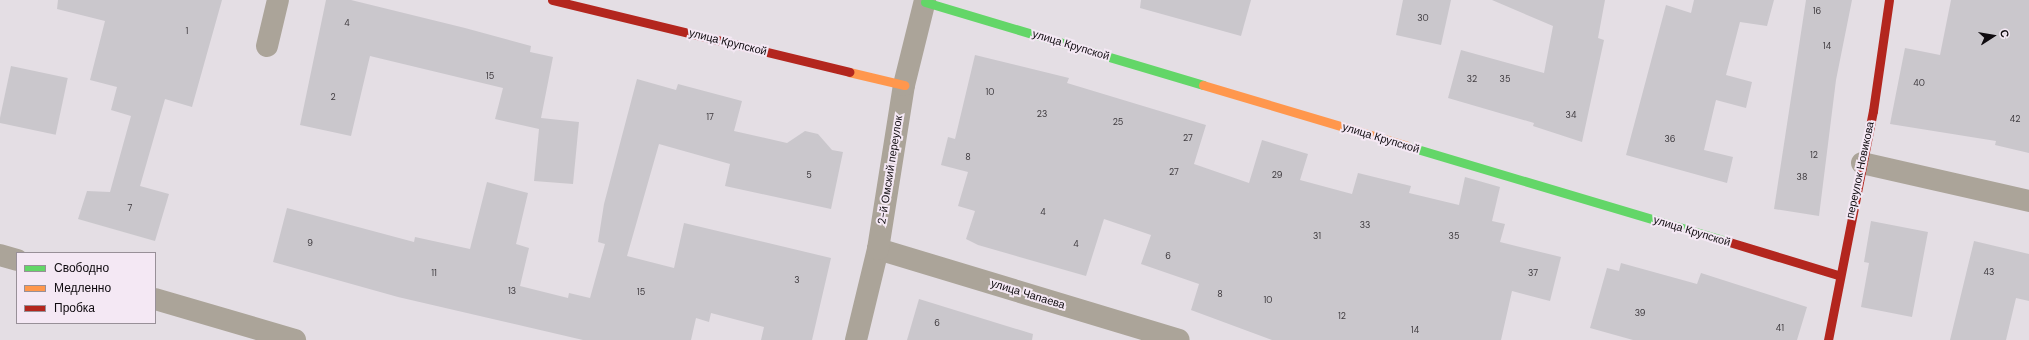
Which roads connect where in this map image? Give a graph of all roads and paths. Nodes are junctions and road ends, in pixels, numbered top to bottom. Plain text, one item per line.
1 (278, 0) edge
2 (552, 0) edge
3 (1889, 0) edge
4 (925, 1) edge
5 (267, 46) dead end
6 (904, 85) junction
7 (1862, 163) junction
8 (2029, 201) edge
9 (878, 249) junction
10 (0, 255) edge
11 (16, 260) edge
12 (1838, 275) junction
13 (156, 299) edge
14 (295, 340) edge
15 (856, 340) edge
16 (1179, 340) edge
17 (1828, 340) edge

1 - 5 street
2 - 6 street, улица Крупской
3 - 7 street, переулок Новикова
4 - 6 street, 2-й Омский переулок
4 - 12 street, улица Крупской
6 - 9 street, 2-й Омский переулок
7 - 8 street
7 - 12 street, переулок Новикова
9 - 15 street, 2-й Омский переулок
9 - 16 street, улица Чапаева
10 - 11 street
12 - 17 street, переулок Новикова
13 - 14 street

